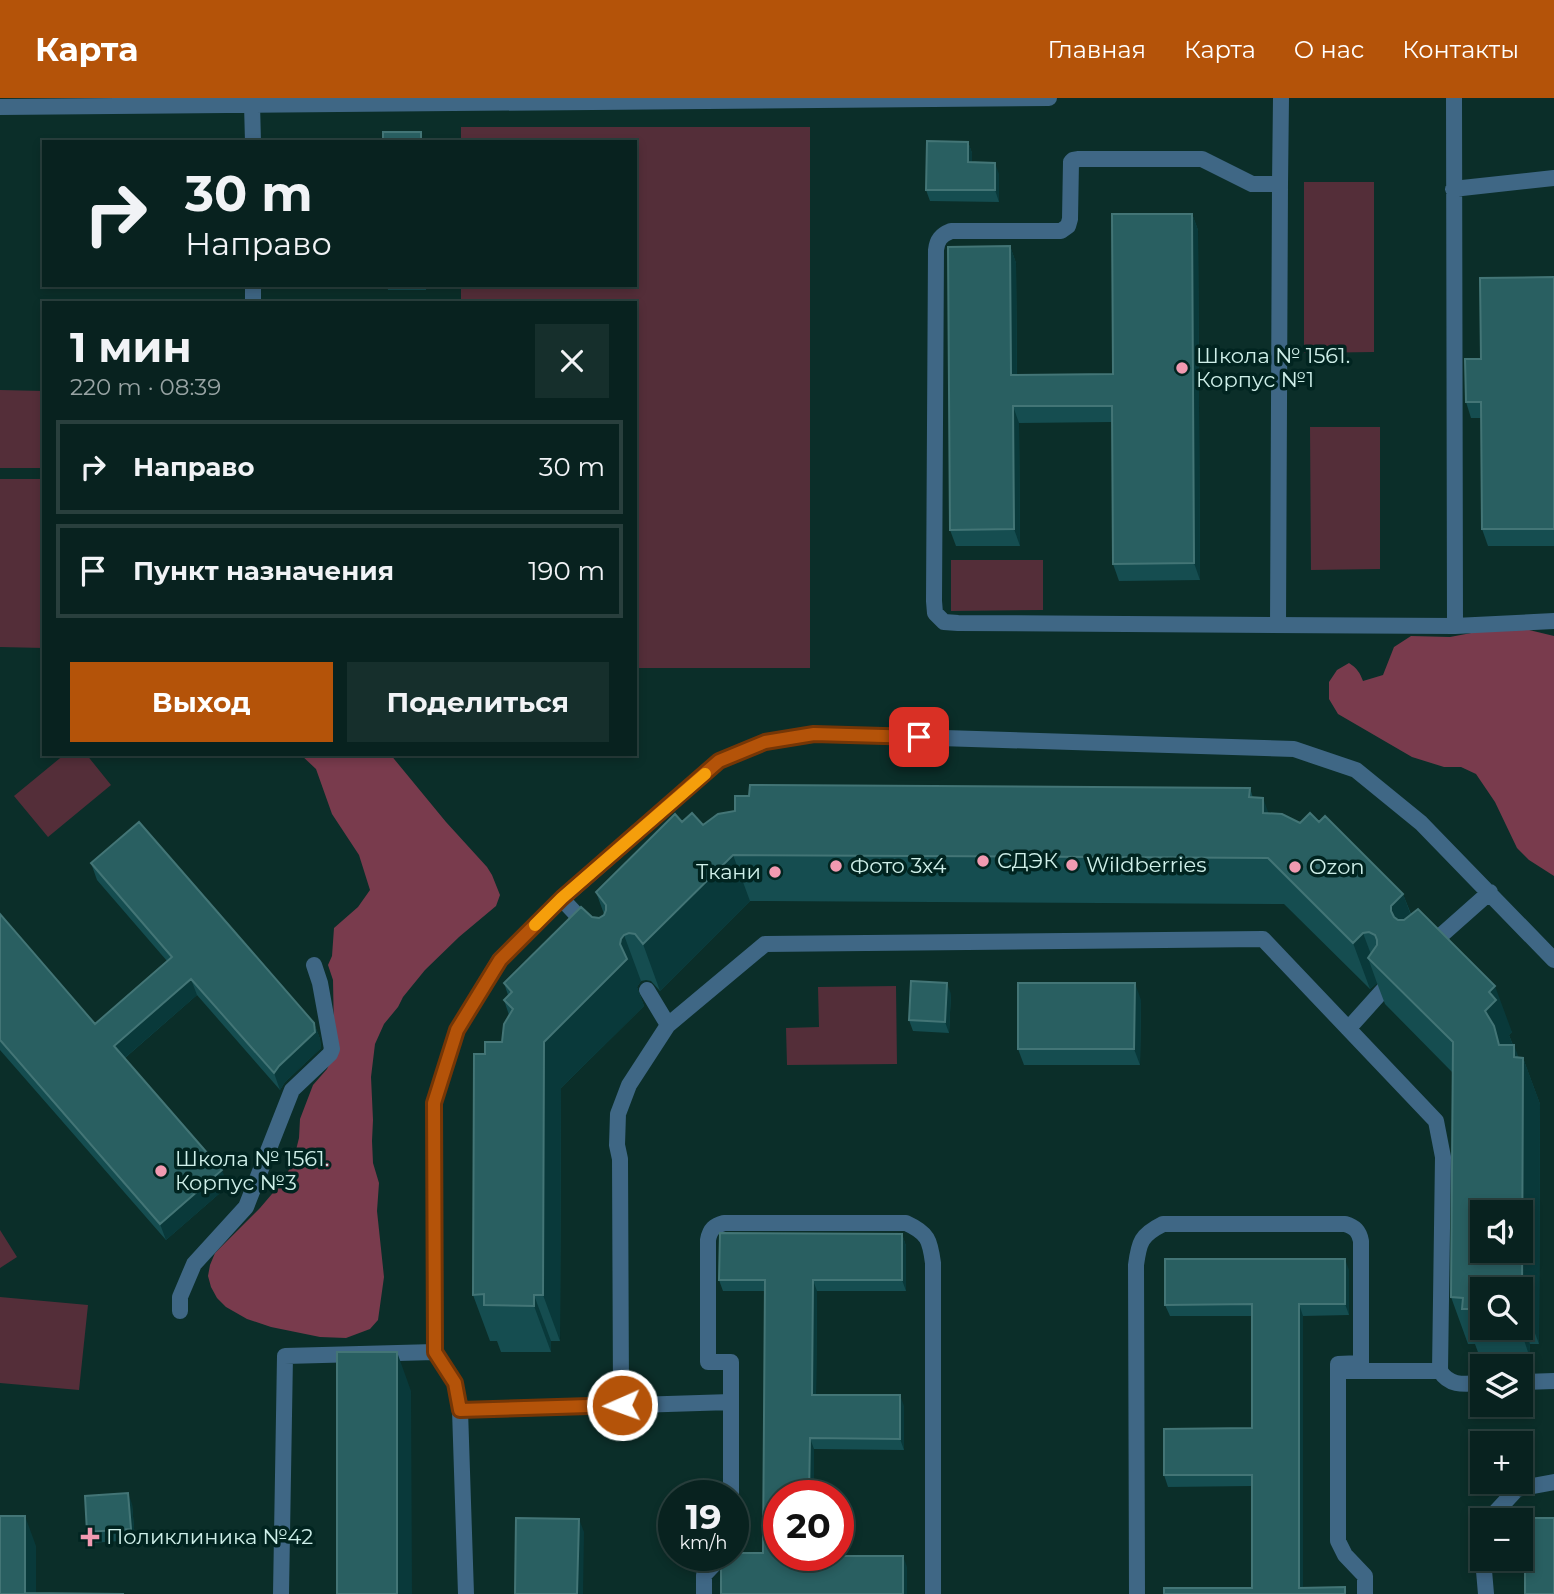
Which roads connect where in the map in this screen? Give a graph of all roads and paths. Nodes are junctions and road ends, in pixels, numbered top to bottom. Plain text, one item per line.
1 (1049, 98) edge
2 (1281, 98) edge
3 (1454, 98) edge
4 (498, 100) edge
5 (253, 104) junction
6 (0, 107) edge
7 (253, 140) edge
8 (1554, 178) edge
9 (1280, 184) junction
10 (1453, 189) junction
11 (1554, 621) edge
12 (1278, 625) junction
13 (1455, 626) junction
14 (1490, 892) junction
15 (562, 898) junction
16 (604, 945) edge
17 (1418, 956) edge
18 (1554, 960) edge
19 (314, 965) dead end
20 (1384, 989) edge
21 (647, 990) edge
22 (668, 1026) junction
23 (1349, 1028) junction
24 (180, 1311) dead end
25 (435, 1352) junction
26 (1338, 1371) junction
27 (1440, 1371) junction
28 (1554, 1381) edge
29 (1533, 1382) edge
30 (1470, 1384) edge
31 (731, 1402) junction
32 (603, 1406) junction
33 (460, 1410) junction
34 (731, 1480) edge
35 (1554, 1482) edge
36 (1499, 1508) edge
37 (707, 1571) edge
38 (1484, 1571) edge
39 (281, 1594) edge
40 (466, 1594) edge
41 (704, 1594) edge
42 (933, 1594) edge
43 (1137, 1594) edge
44 (1365, 1594) edge
45 (1486, 1594) edge

1 - 4 lane
2 - 9 lane
3 - 10 lane
4 - 5 lane
5 - 6 lane
5 - 7 lane
8 - 10 lane
9 - 12 lane
9 - 12 lane
10 - 13 lane
11 - 13 lane
12 - 13 lane
14 - 15 lane
14 - 17 lane
14 - 18 lane
15 - 16 lane
15 - 25 lane
19 - 24 lane
20 - 23 lane
21 - 22 lane
22 - 23 lane
22 - 32 lane
23 - 27 lane
25 - 33 lane
25 - 39 lane
26 - 27 lane
26 - 43 lane
26 - 44 lane
27 - 30 lane
28 - 29 lane
31 - 32 lane
31 - 34 lane
31 - 42 lane
32 - 33 lane
33 - 40 lane
35 - 36 lane
37 - 41 lane
38 - 45 lane

